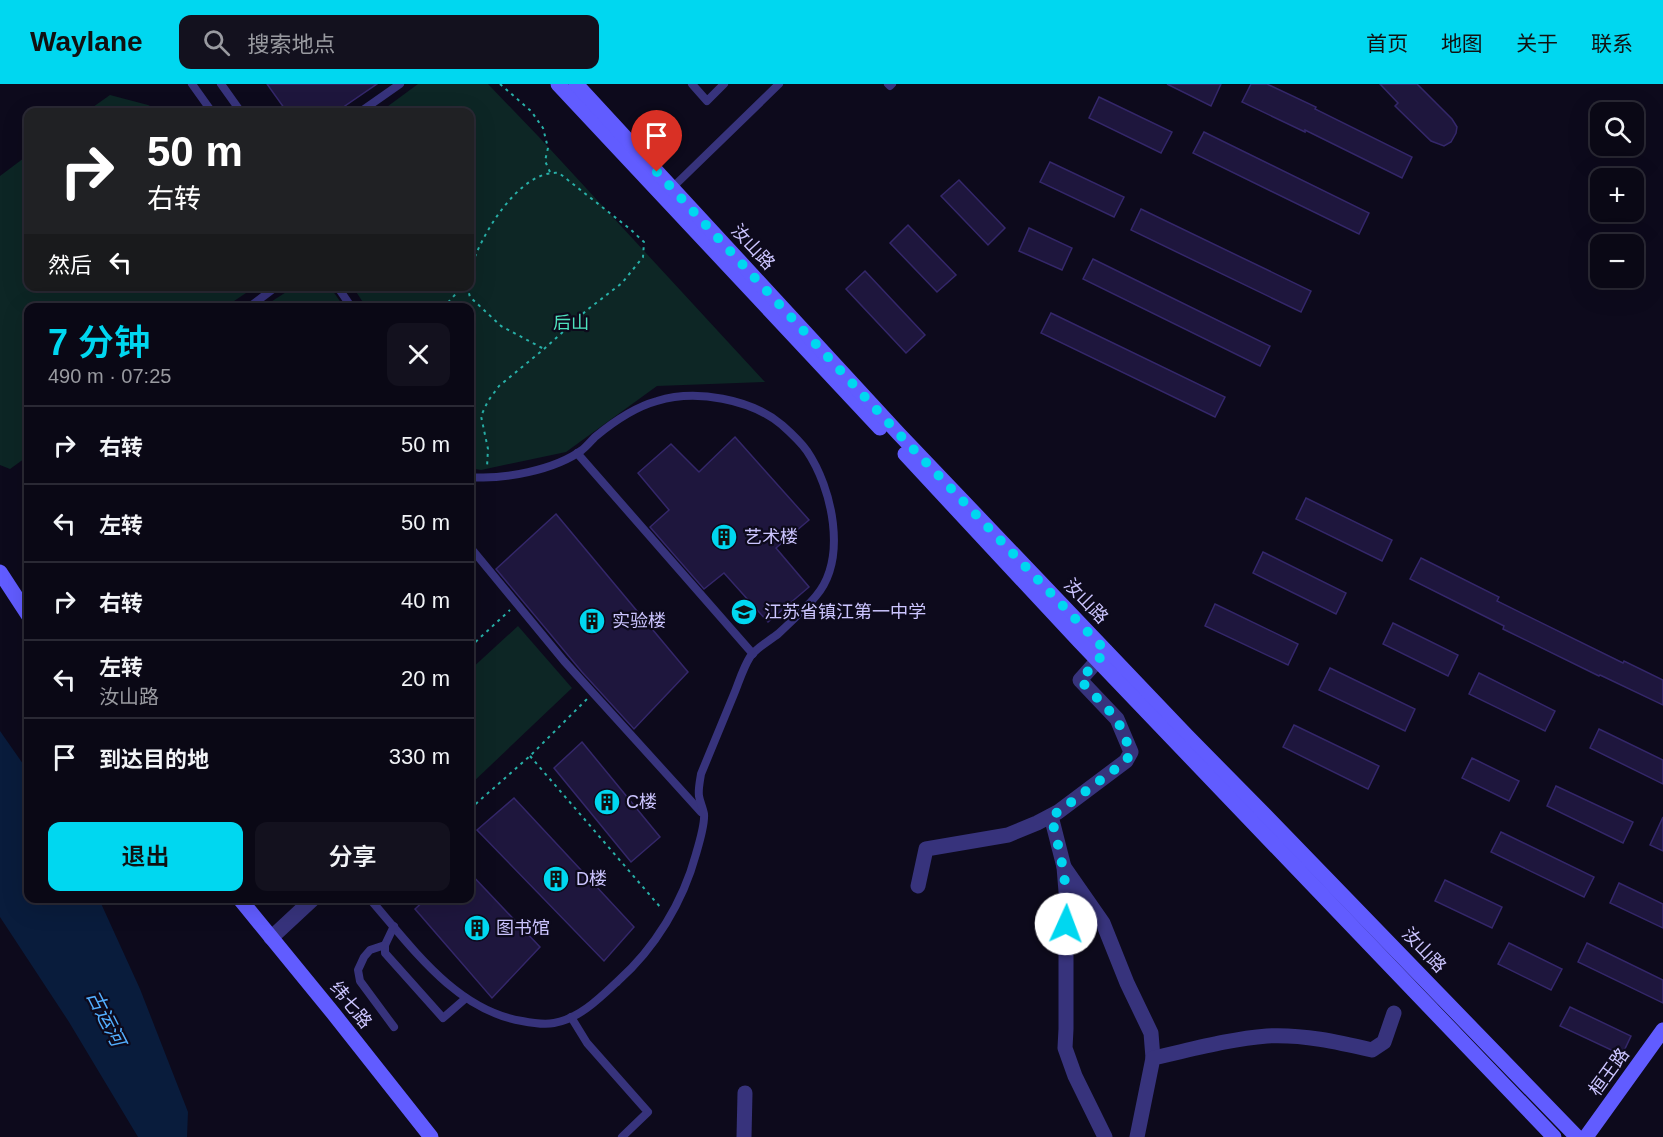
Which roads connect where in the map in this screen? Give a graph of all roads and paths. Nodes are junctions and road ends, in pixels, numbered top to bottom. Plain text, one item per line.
1 (192, 84) edge
2 (221, 84) edge
3 (400, 84) edge
4 (500, 84) edge
5 (558, 84) edge
6 (576, 84) edge
7 (692, 84) edge
8 (724, 84) edge
9 (779, 84) edge
10 (888, 84) edge
11 (892, 84) edge
12 (209, 108) edge
13 (238, 108) edge
14 (366, 108) edge
15 (550, 172) junction
16 (672, 188) junction
17 (474, 263) edge
18 (270, 291) edge
19 (460, 291) edge
20 (467, 291) edge
21 (255, 303) edge
22 (447, 303) edge
23 (544, 349) junction
24 (577, 453) junction
25 (474, 477) edge
26 (484, 478) junction
27 (474, 552) edge
28 (0, 572) edge
29 (517, 604) junction
30 (24, 609) edge
31 (474, 642) edge
32 (753, 654) junction
33 (1102, 655) junction
34 (593, 693) junction
35 (530, 756) junction
36 (474, 805) edge
37 (704, 815) junction
38 (1051, 816) junction
39 (1064, 867) junction
40 (918, 886) dead end
41 (243, 903) edge
42 (309, 903) edge
43 (373, 903) edge
44 (670, 918) junction
45 (394, 926) junction
46 (271, 938) junction
47 (385, 945) junction
48 (466, 998) junction
49 (1394, 1013) dead end
50 (571, 1017) junction
51 (394, 1027) dead end
52 (1663, 1030) edge
53 (1153, 1058) junction
54 (745, 1093) dead end
55 (624, 1136) edge
56 (431, 1137) edge
57 (744, 1137) edge
58 (1105, 1137) edge
59 (1137, 1137) edge
60 (1554, 1137) edge
61 (1577, 1137) edge
62 (1586, 1137) edge

1 - 12 lane
2 - 13 lane
3 - 14 lane
4 - 15 path
5 - 33 street, 汝山路
6 - 16 street, 汝山路
7 - 8 lane
9 - 16 lane
10 - 11 lane
15 - 17 path
15 - 23 path
16 - 33 street, 汝山路
18 - 21 lane
19 - 22 path
20 - 23 path
23 - 26 path
24 - 26 lane
24 - 32 lane
24 - 32 lane
25 - 26 lane
27 - 29 lane
28 - 30 street
29 - 31 path
29 - 34 lane
32 - 37 lane
33 - 38 street
33 - 60 street, 汝山路
33 - 61 street, 汝山路
34 - 35 path
34 - 37 lane
35 - 36 path
35 - 44 path
37 - 44 lane
38 - 39 street
38 - 40 street
39 - 53 street
39 - 58 street
41 - 46 street, 纬七路
42 - 46 street
43 - 45 lane
44 - 50 lane
45 - 47 lane
45 - 48 lane
46 - 56 street, 纬七路
47 - 48 lane
47 - 51 lane
48 - 50 lane
49 - 53 street
50 - 55 lane
52 - 62 street, 桓王路
53 - 59 street
54 - 57 street

